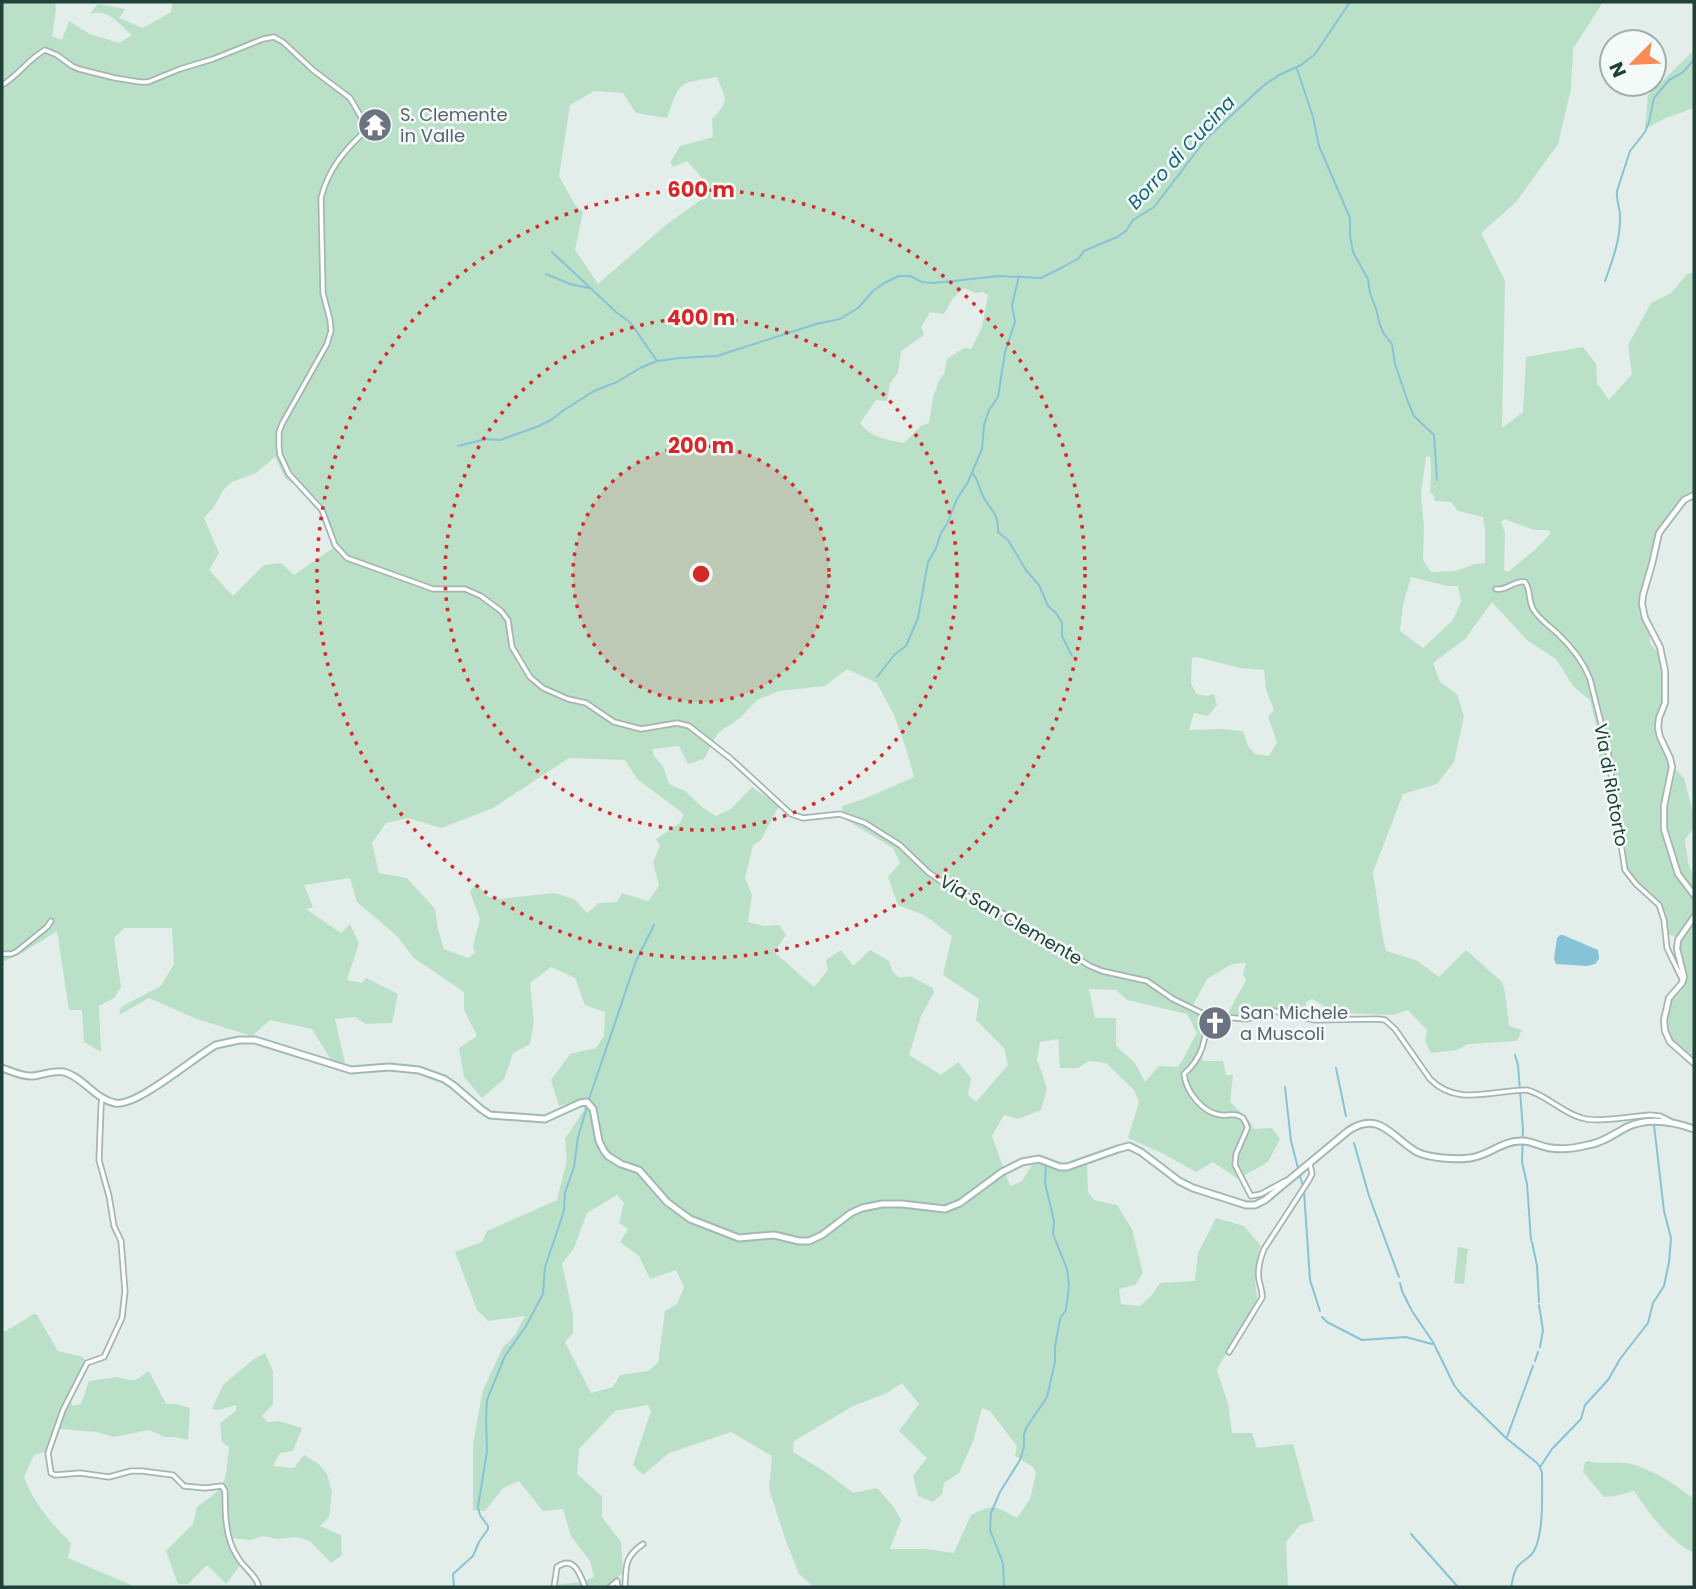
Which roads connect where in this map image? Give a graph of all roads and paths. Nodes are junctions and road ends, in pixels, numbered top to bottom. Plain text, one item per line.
1 (2, 85) edge
2 (1694, 495) edge
3 (1496, 589) dead end
4 (1694, 895) edge
5 (1694, 917) edge
6 (51, 921) dead end
7 (2, 954) edge
8 (1683, 981) junction
9 (1208, 1016) junction
10 (1694, 1063) edge
11 (2, 1068) edge
12 (103, 1097) junction
13 (1670, 1122) junction
14 (1694, 1129) edge
15 (1310, 1164) junction
16 (1297, 1174) junction
17 (1228, 1352) dead end
18 (643, 1544) dead end
19 (259, 1587) edge
20 (554, 1587) edge
21 (585, 1587) edge
22 (610, 1587) edge
23 (618, 1587) edge
24 (625, 1587) edge

1 - 9 street, Via San Clemente
2 - 4 street
3 - 8 street, Via di Riotorto
5 - 8 street
6 - 7 street
8 - 10 street
9 - 13 street, Via San Clemente
9 - 16 street
11 - 12 main road
12 - 16 main road
12 - 19 street
13 - 14 main road
13 - 15 main road
15 - 16 main road
15 - 17 street
18 - 24 street
20 - 21 street
22 - 23 street

